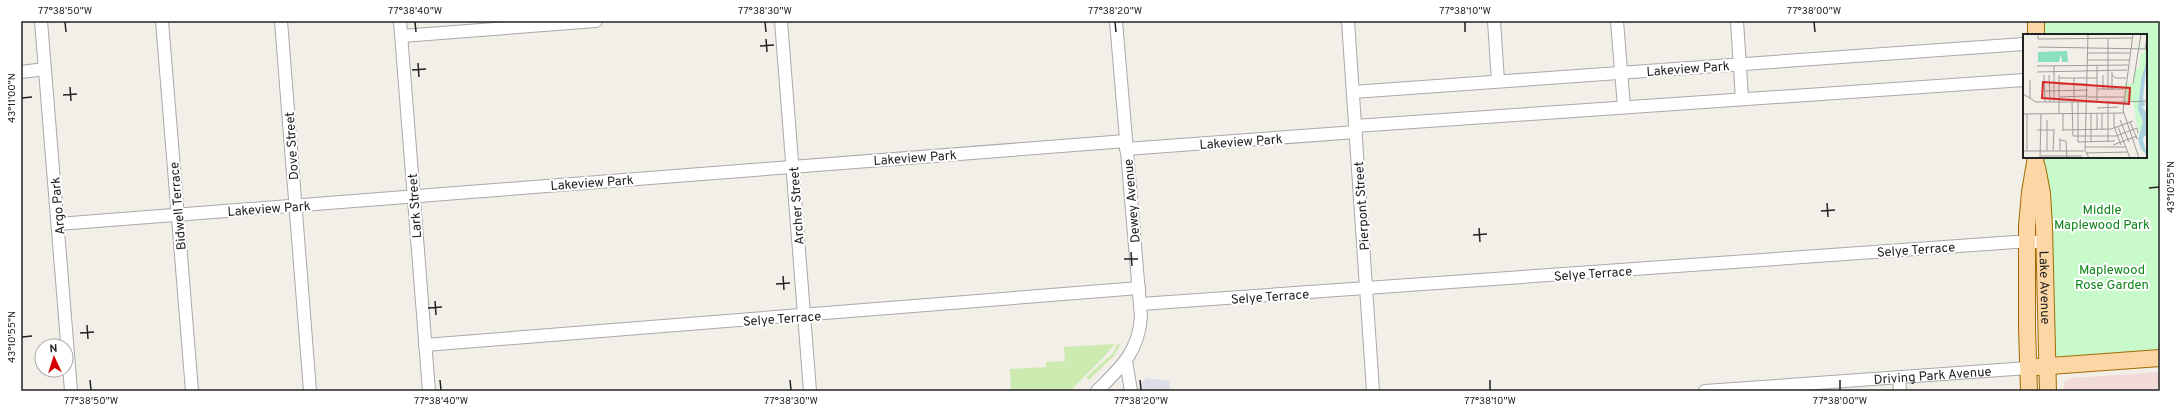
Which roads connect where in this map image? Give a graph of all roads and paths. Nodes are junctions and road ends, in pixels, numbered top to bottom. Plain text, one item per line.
1 (41, 21) edge
2 (162, 21) edge
3 (281, 21) edge
4 (400, 21) edge
5 (596, 21) edge
6 (781, 21) edge
7 (1116, 21) edge
8 (1348, 21) edge
9 (1494, 21) edge
10 (1617, 21) edge
11 (1737, 21) edge
12 (2036, 21) edge
13 (2036, 34) edge
14 (402, 36) junction
15 (2023, 44) edge
16 (1740, 64) junction
17 (45, 69) junction
18 (21, 72) edge
19 (1621, 72) junction
20 (2023, 80) edge
21 (1498, 81) junction
22 (1353, 92) junction
23 (1742, 99) junction
24 (1624, 108) junction
25 (1355, 129) junction
26 (1126, 145) junction
27 (2036, 159) edge
28 (793, 167) junction
29 (414, 196) junction
30 (295, 206) junction
31 (178, 215) junction
32 (58, 224) junction
33 (2027, 242) junction
34 (2045, 242) junction
35 (1139, 288) junction
36 (1366, 290) junction
37 (1141, 304) junction
38 (804, 316) junction
39 (425, 346) junction
40 (2160, 358) edge
41 (1126, 361) junction
42 (2046, 366) junction
43 (2028, 368) junction
44 (1899, 377) junction
45 (71, 391) edge
46 (192, 391) edge
47 (310, 391) edge
48 (429, 391) edge
49 (810, 391) edge
50 (1097, 391) edge
51 (1131, 391) edge
52 (1373, 391) edge
53 (1705, 391) edge
54 (1900, 391) edge
55 (2030, 391) edge
56 (2048, 391) edge

1 - 17 street, Argo Park
2 - 31 street, Bidwell Terrace
3 - 30 street, Dove Street
4 - 14 street, Lark Street
5 - 14 street
6 - 28 street, Archer Street
7 - 26 street, Dewey Avenue
8 - 22 street, Pierpont Street
9 - 21 street
10 - 19 street
11 - 16 street
12 - 13 main road
14 - 29 street, Lark Street
15 - 16 street, Lakeview Park
16 - 19 street, Lakeview Park
16 - 23 street
17 - 18 street
17 - 32 street, Argo Park
19 - 21 street, Lakeview Park
19 - 24 street
20 - 23 street, Lakeview Park
21 - 22 street, Lakeview Park
22 - 25 street, Pierpont Street
23 - 24 street, Lakeview Park
24 - 25 street, Lakeview Park
25 - 26 street, Lakeview Park
25 - 36 street, Pierpont Street
26 - 28 street, Lakeview Park
26 - 35 street, Dewey Avenue
27 - 33 main road, Lake Avenue
27 - 34 main road, Lake Avenue
28 - 29 street, Lakeview Park
28 - 38 street, Archer Street
29 - 30 street, Lakeview Park
29 - 39 street, Lark Street
30 - 31 street, Lakeview Park
30 - 47 street, Dove Street
31 - 32 street, Lakeview Park
31 - 46 street, Bidwell Terrace
32 - 45 street, Argo Park
33 - 34 street, Selye Terrace
33 - 36 street, Selye Terrace
33 - 43 main road, Lake Avenue
34 - 42 main road, Lake Avenue
35 - 37 street, Dewey Avenue
35 - 38 street, Selye Terrace
36 - 37 street, Selye Terrace
36 - 52 street, Pierpont Street
37 - 41 street, Dewey Avenue
38 - 39 street, Selye Terrace
38 - 49 street, Archer Street
39 - 48 street, Lark Street
40 - 42 main road, Driving Park Avenue
41 - 50 street, Dewey Avenue
41 - 51 street
42 - 43 main road, Driving Park Avenue
42 - 56 main road, Lake Avenue
43 - 44 street, Driving Park Avenue
43 - 55 main road, Lake Avenue
44 - 53 street, Driving Park Avenue
44 - 54 street

